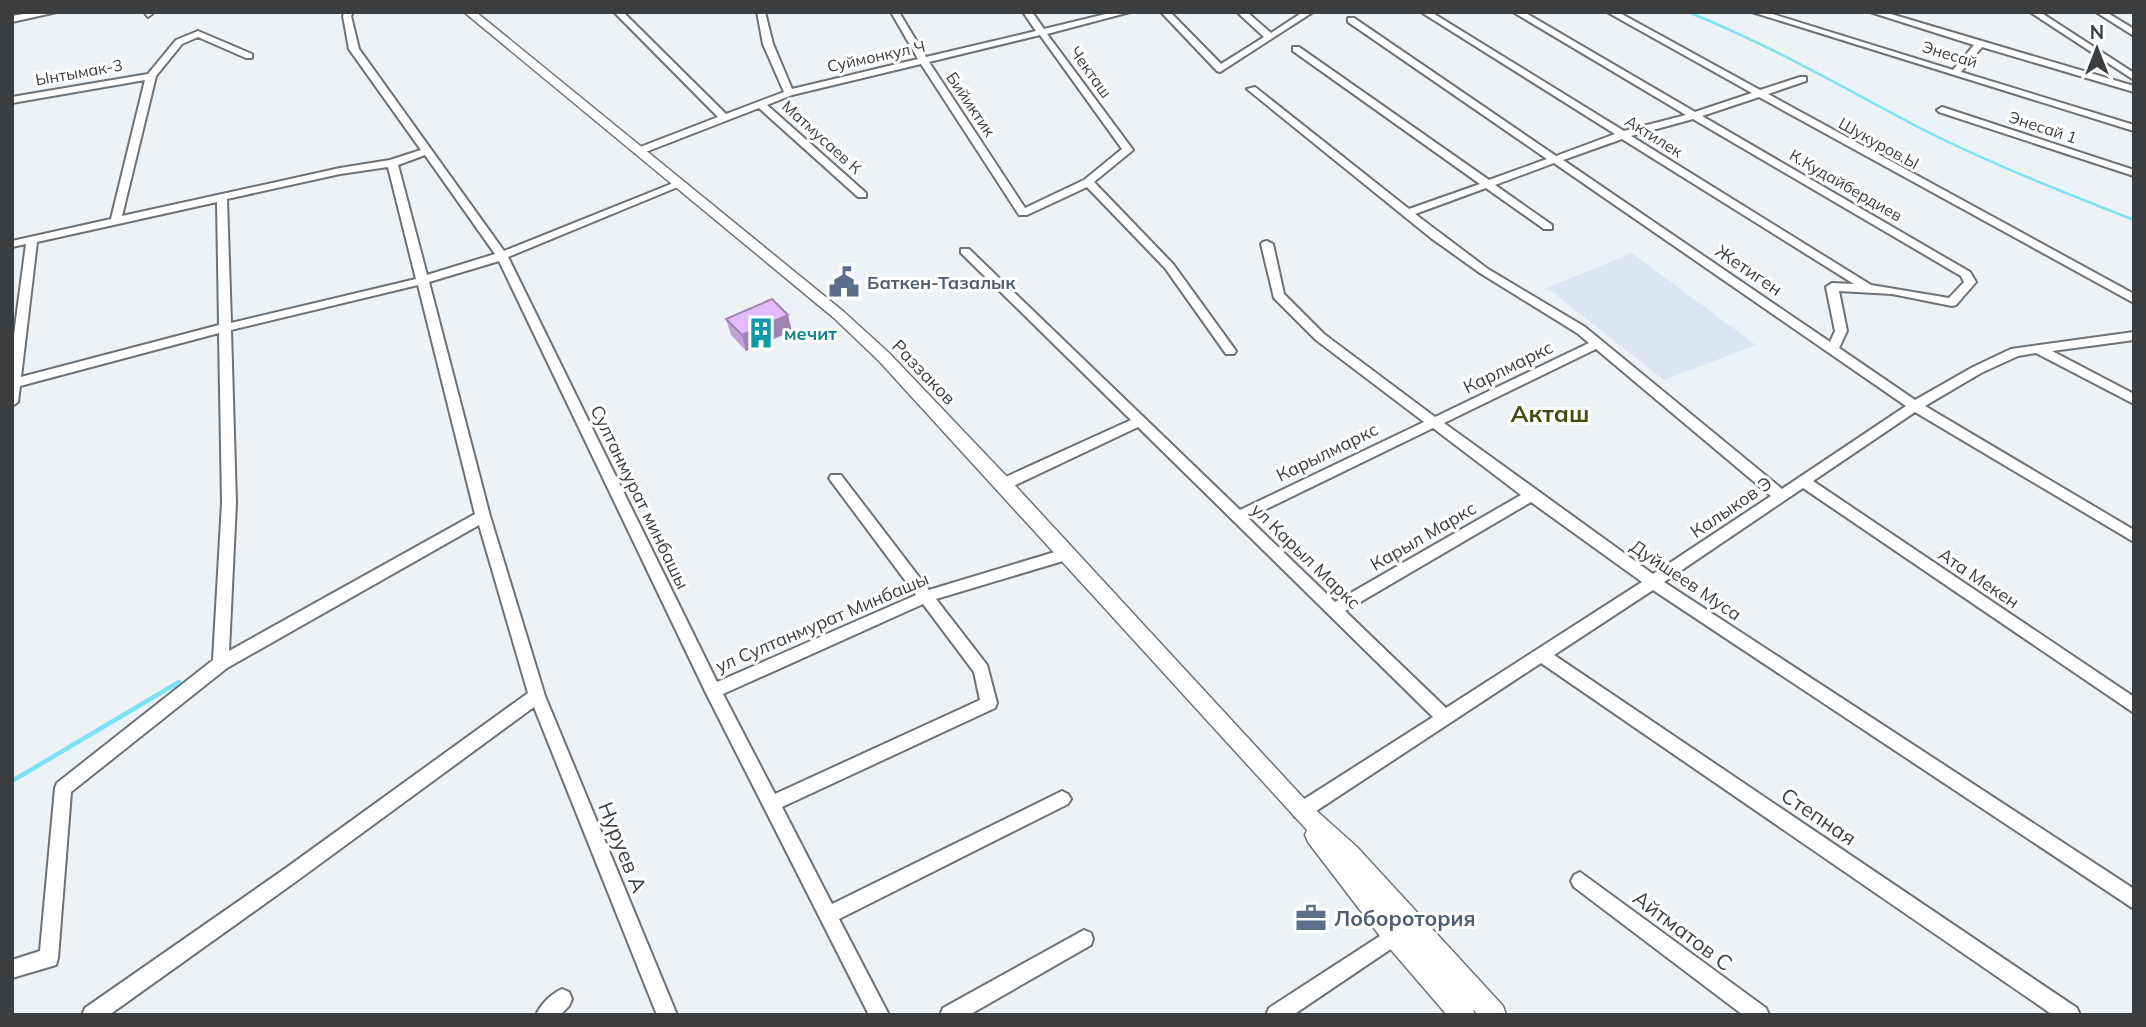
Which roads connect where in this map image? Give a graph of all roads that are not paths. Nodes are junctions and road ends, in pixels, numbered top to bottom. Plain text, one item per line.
1 (53, 12) edge
2 (349, 12) edge
3 (469, 12) edge
4 (618, 12) edge
5 (761, 12) edge
6 (895, 12) edge
7 (1027, 12) edge
8 (1126, 12) edge
9 (1165, 12) edge
10 (1241, 12) edge
11 (1309, 12) edge
12 (1425, 12) edge
13 (1517, 12) edge
14 (1611, 12) edge
15 (1756, 12) edge
16 (1874, 12) edge
17 (2034, 12) edge
18 (2100, 12) edge
19 (12, 19) edge
20 (1351, 20) dead end
21 (1043, 32) junction
22 (2134, 33) edge
23 (1269, 36) junction
24 (1980, 44) junction
25 (1296, 49) dead end
26 (249, 56) dead end
27 (924, 62) junction
28 (1956, 72) junction
29 (151, 76) junction
30 (2134, 77) edge
31 (1803, 79) dead end
32 (1252, 89) dead end
33 (2134, 89) edge
34 (789, 93) junction
35 (1758, 94) junction
36 (12, 100) edge
37 (760, 104) junction
38 (1942, 110) dead end
39 (1695, 115) junction
40 (725, 118) junction
41 (2134, 128) edge
42 (1622, 135) junction
43 (427, 151) junction
44 (639, 151) junction
45 (1556, 159) junction
46 (392, 163) junction
47 (2134, 173) edge
48 (1088, 182) junction
49 (680, 184) junction
50 (1487, 184) junction
51 (862, 195) dead end
52 (222, 197) junction
53 (1406, 214) junction
54 (116, 220) junction
55 (1548, 227) dead end
56 (32, 240) junction
57 (12, 244) edge
58 (1267, 244) dead end
59 (965, 251) dead end
60 (502, 256) junction
61 (421, 281) junction
62 (1867, 286) junction
63 (2134, 299) edge
64 (224, 328) junction
65 (2134, 336) edge
66 (1597, 344) junction
67 (1833, 349) junction
68 (2038, 349) junction
69 (1230, 351) dead end
70 (14, 384) edge
71 (2134, 400) edge
72 (12, 402) edge
73 (1915, 406) junction
74 (1140, 421) junction
75 (1434, 422) junction
76 (836, 478) dead end
77 (1803, 481) junction
78 (1004, 484) junction
79 (1531, 495) junction
80 (1781, 496) junction
81 (483, 516) junction
82 (1238, 517) junction
83 (2134, 537) edge
84 (1068, 554) junction
85 (1653, 582) junction
86 (927, 596) junction
87 (1334, 610) junction
88 (1542, 655) junction
89 (221, 663) junction
90 (713, 691) junction
91 (537, 696) junction
92 (2134, 706) edge
93 (1445, 718) junction
94 (1062, 799) dead end
95 (771, 804) junction
96 (1301, 811) junction
97 (1580, 881) dead end
98 (2134, 900) edge
99 (828, 915) junction
100 (1403, 929) junction
101 (1084, 939) dead end
102 (12, 969) edge
103 (562, 999) dead end
104 (92, 1015) edge
105 (546, 1015) edge
106 (667, 1015) edge
107 (879, 1015) edge
108 (950, 1015) edge
109 (1276, 1015) edge
110 (1463, 1015) edge
111 (1494, 1015) edge
112 (1759, 1015) edge
113 (2070, 1015) edge

1 - 19 street
2 - 43 street, Султанмурат минбашы
3 - 44 main road, Раззаков
4 - 40 street
5 - 34 street
6 - 27 street, Бийиктик
7 - 21 street, Чекташ
8 - 21 street, Суймонкул Ч
9 - 23 street
10 - 23 street
11 - 23 street
12 - 42 street, Актилек
13 - 39 street, К.Кудайбердиев
14 - 35 street, Шукуров.Ы
15 - 28 street, Энесай
16 - 24 street
17 - 30 street
18 - 22 street
20 - 45 street, Жетиген
21 - 27 street, Суймонкул Ч
21 - 48 street, Чекташ
24 - 28 street
24 - 33 street
25 - 50 street
26 - 29 street
27 - 34 street, Суймонкул Ч
27 - 48 street, Бийиктик
28 - 41 street, Энесай
29 - 36 street, Ынтымак-3
29 - 54 street
31 - 35 street
32 - 53 street
34 - 37 street, Суймонкул Ч
35 - 39 street
35 - 63 street, Шукуров.Ы
37 - 40 street, Суймонкул Ч
37 - 51 street, Матмусаев К
38 - 47 street, Энесай 1
39 - 42 street
39 - 62 street, К.Кудайбердиев
40 - 44 street, Суймонкул Ч
42 - 45 street
42 - 62 street, Актилек
43 - 46 street
43 - 60 street, Султанмурат минбашы
44 - 49 main road, Раззаков
45 - 50 street
45 - 67 street, Жетиген
46 - 52 street
46 - 61 street, Нуруев А
48 - 69 street
49 - 60 street
49 - 78 main road, Раззаков
50 - 53 street
50 - 55 street
52 - 54 street
52 - 64 street
53 - 66 street
54 - 56 street
56 - 57 street
56 - 70 street
58 - 75 street, Дуйшеев Муса
59 - 74 street, ул Карыл Маркс
60 - 61 street
60 - 90 street, Султанмурат минбашы
61 - 64 street
61 - 81 street, Нуруев А
62 - 67 street, К.Кудайбердиев
64 - 70 street
64 - 89 street
65 - 68 street, Калыков Э
66 - 75 street, Карлмаркс
66 - 80 street
67 - 73 street, Жетиген
68 - 71 street
68 - 73 street, Калыков Э
70 - 72 street
73 - 77 street, Калыков Э
73 - 83 street, Жетиген
74 - 78 street
74 - 82 street, ул Карыл Маркс
75 - 79 street, Дуйшеев Муса
75 - 82 street, Карылмаркс
76 - 86 street
77 - 80 street, Калыков Э
77 - 92 street, Ата Мекен
78 - 84 main road, Раззаков
79 - 85 street, Дуйшеев Муса
79 - 87 street, Карыл Маркс
80 - 85 street, Калыков Э
81 - 89 street
81 - 91 street, Нуруев А
82 - 87 street, ул Карыл Маркс
84 - 86 street, ул Султанмурат Минбашы
84 - 96 main road, Раззаков
85 - 88 street, Калыков Э
85 - 98 street, Дуйшеев Муса
86 - 90 street, ул Султанмурат Минбашы
86 - 95 street
87 - 93 street, ул Карыл Маркс
88 - 93 street, Калыков Э
88 - 113 street, Степная
89 - 102 street
90 - 95 street, Султанмурат минбашы
91 - 104 street
91 - 106 street, Нуруев А
93 - 96 street, Калыков Э
94 - 99 street
95 - 99 street, Султанмурат минбашы
96 - 100 main road, Раззаков
97 - 112 street, Айтматов С
99 - 107 street, Султанмурат минбашы
100 - 109 street
100 - 110 main road
100 - 111 main road
101 - 108 street
103 - 105 street

